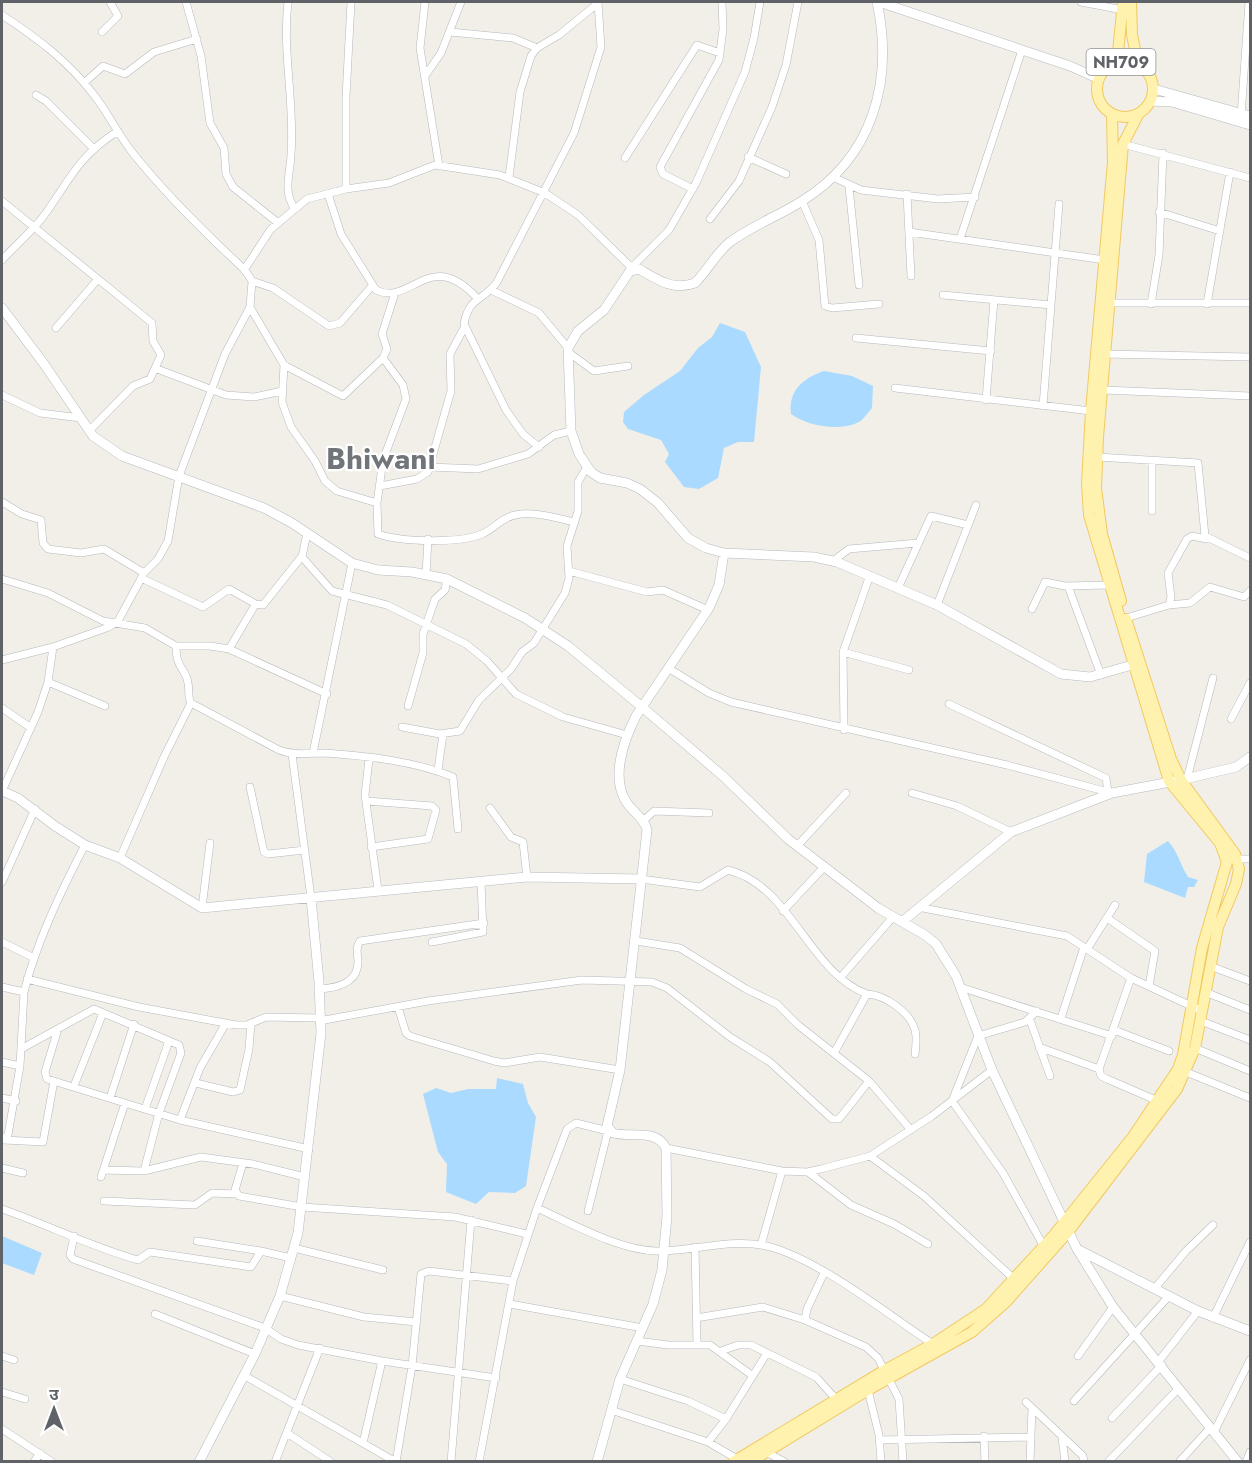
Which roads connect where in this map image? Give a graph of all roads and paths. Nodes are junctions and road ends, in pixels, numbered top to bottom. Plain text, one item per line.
1 (110, 2) edge
2 (186, 2) edge
3 (288, 2) edge
4 (351, 2) edge
5 (425, 2) edge
6 (461, 2) edge
7 (722, 2) edge
8 (760, 2) edge
9 (798, 2) edge
10 (878, 2) edge
11 (1081, 2) edge
12 (1131, 2) edge
13 (1249, 2) edge
14 (598, 3) edge
15 (1123, 6) edge
16 (2, 15) edge
17 (102, 32) dead end
18 (450, 32) junction
19 (196, 39) junction
20 (1249, 42) edge
21 (537, 48) junction
22 (1022, 50) junction
23 (720, 53) junction
24 (1117, 62) junction
25 (1138, 64) junction
26 (425, 76) junction
27 (1099, 79) junction
28 (84, 82) junction
29 (1154, 89) junction
30 (36, 95) dead end
31 (1151, 101) junction
32 (1112, 114) junction
33 (1138, 115) junction
34 (1244, 117) edge
35 (1251, 125) edge
36 (118, 131) junction
37 (1123, 144) junction
38 (92, 147) junction
39 (1163, 153) junction
40 (748, 157) junction
41 (625, 158) dead end
42 (439, 166) junction
43 (1230, 172) junction
44 (786, 174) dead end
45 (509, 177) junction
46 (833, 177) junction
47 (1251, 178) edge
48 (849, 187) junction
49 (346, 189) junction
50 (693, 189) junction
51 (328, 194) junction
52 (545, 194) junction
53 (907, 194) junction
54 (975, 197) junction
55 (2, 201) edge
56 (802, 201) junction
57 (1059, 204) dead end
58 (294, 208) junction
59 (1160, 212) junction
60 (710, 219) dead end
61 (277, 222) junction
62 (33, 227) junction
63 (1220, 231) junction
64 (909, 232) junction
65 (960, 239) junction
66 (1054, 251) junction
67 (2, 260) edge
68 (1105, 260) junction
69 (632, 268) junction
70 (244, 270) junction
71 (911, 276) dead end
72 (98, 279) junction
73 (252, 281) junction
74 (859, 285) dead end
75 (372, 286) junction
76 (491, 290) junction
77 (395, 293) junction
78 (943, 295) dead end
79 (477, 298) junction
80 (994, 300) junction
81 (1110, 303) junction
82 (1251, 303) edge
83 (879, 304) dead end
84 (1051, 304) junction
85 (1152, 304) junction
86 (1207, 304) junction
87 (250, 307) junction
88 (2, 309) edge
89 (56, 328) dead end
90 (464, 328) junction
91 (856, 338) dead end
92 (568, 350) junction
93 (991, 351) junction
94 (1101, 354) junction
95 (1251, 357) edge
96 (384, 358) junction
97 (284, 365) junction
98 (627, 366) dead end
99 (157, 369) junction
100 (895, 388) dead end
101 (1102, 390) junction
102 (210, 391) junction
103 (282, 391) junction
104 (2, 395) edge
105 (1251, 396) edge
106 (986, 400) junction
107 (1042, 406) junction
108 (1091, 411) junction
109 (82, 418) junction
110 (571, 430) junction
111 (89, 431) junction
112 (539, 447) junction
113 (1097, 457) junction
114 (1152, 462) junction
115 (430, 467) junction
116 (587, 468) junction
117 (179, 476) junction
118 (380, 486) junction
119 (2, 502) edge
120 (377, 503) junction
121 (976, 505) dead end
122 (1152, 511) dead end
123 (575, 522) junction
124 (968, 525) junction
125 (307, 532) junction
126 (428, 539) junction
127 (1207, 539) junction
128 (918, 543) junction
129 (724, 553) junction
130 (302, 556) junction
131 (1251, 558) edge
132 (833, 561) junction
133 (352, 563) junction
134 (569, 571) junction
135 (426, 574) junction
136 (142, 575) junction
137 (870, 575) junction
138 (2, 579) edge
139 (447, 579) junction
140 (1109, 585) junction
141 (1068, 586) junction
142 (898, 588) junction
143 (1251, 591) edge
144 (345, 595) junction
145 (255, 604) junction
146 (937, 605) junction
147 (1169, 605) junction
148 (1032, 609) dead end
149 (708, 610) junction
150 (1126, 618) junction
151 (117, 624) junction
152 (427, 624) junction
153 (544, 630) junction
154 (176, 646) junction
155 (53, 647) junction
156 (229, 649) junction
157 (843, 652) junction
158 (2, 660) edge
159 (1137, 664) junction
160 (668, 668) junction
161 (909, 670) dead end
162 (1101, 675) junction
163 (502, 677) junction
164 (1213, 678) dead end
165 (48, 682) junction
166 (1251, 683) edge
167 (327, 694) junction
168 (191, 703) junction
169 (949, 704) dead end
170 (105, 706) dead end
171 (408, 706) dead end
172 (642, 707) junction
173 (2, 708) edge
174 (1231, 719) dead end
175 (402, 727) dead end
176 (32, 728) junction
177 (844, 730) junction
178 (443, 734) junction
179 (627, 735) junction
180 (313, 753) junction
181 (292, 754) junction
182 (1251, 757) edge
183 (369, 759) junction
184 (438, 770) junction
185 (1184, 780) junction
186 (1169, 782) junction
187 (250, 787) dead end
188 (2, 791) edge
189 (1110, 792) junction
190 (846, 793) dead end
191 (912, 793) dead end
192 (367, 801) junction
193 (490, 808) dead end
194 (35, 809) junction
195 (709, 813) dead end
196 (643, 821) junction
197 (458, 829) dead end
198 (1011, 832) junction
199 (210, 843) dead end
200 (85, 845) junction
201 (797, 846) junction
202 (371, 847) junction
203 (305, 850) junction
204 (120, 858) junction
205 (1237, 859) junction
206 (1251, 860) edge
207 (824, 867) junction
208 (527, 877) junction
209 (641, 879) junction
210 (481, 881) junction
211 (2, 882) edge
212 (378, 890) junction
213 (311, 898) junction
214 (1115, 905) dead end
215 (202, 908) junction
216 (923, 908) junction
217 (783, 911) junction
218 (894, 917) junction
219 (1107, 918) junction
220 (903, 921) junction
221 (484, 923) junction
222 (636, 941) junction
223 (2, 942) edge
224 (432, 942) dead end
225 (1086, 948) junction
226 (34, 958) junction
227 (1210, 966) junction
228 (841, 977) junction
229 (1131, 978) junction
230 (27, 979) junction
231 (630, 980) junction
232 (1251, 981) edge
233 (1149, 986) junction
234 (2, 987) edge
235 (960, 987) junction
236 (319, 990) junction
237 (24, 992) junction
238 (1205, 992) junction
239 (867, 994) junction
240 (398, 1007) junction
241 (1251, 1010) edge
242 (1037, 1011) junction
243 (103, 1013) junction
244 (1198, 1013) junction
245 (1061, 1018) junction
246 (319, 1019) junction
247 (1029, 1020) junction
248 (226, 1023) junction
249 (251, 1023) junction
250 (134, 1024) junction
251 (58, 1029) junction
252 (1113, 1033) junction
253 (978, 1036) junction
254 (1251, 1040) edge
255 (169, 1041) junction
256 (1039, 1047) junction
257 (1194, 1048) junction
258 (21, 1049) junction
259 (1169, 1051) dead end
260 (834, 1053) junction
261 (915, 1054) dead end
262 (2, 1062) edge
263 (20, 1066) junction
264 (620, 1070) junction
265 (992, 1070) junction
266 (1099, 1070) junction
267 (1251, 1071) edge
268 (1186, 1072) junction
269 (1050, 1076) dead end
270 (54, 1081) junction
271 (869, 1081) junction
272 (196, 1083) junction
273 (74, 1086) junction
274 (2, 1098) edge
275 (110, 1098) junction
276 (1251, 1098) edge
277 (16, 1101) junction
278 (952, 1101) junction
279 (1158, 1101) junction
280 (125, 1103) junction
281 (145, 1109) junction
282 (159, 1113) junction
283 (180, 1120) junction
284 (911, 1130) junction
285 (608, 1131) junction
286 (3, 1140) edge
287 (666, 1148) junction
288 (309, 1149) junction
289 (870, 1156) junction
290 (243, 1163) junction
291 (2, 1168) edge
292 (144, 1171) junction
293 (782, 1171) junction
294 (22, 1173) dead end
295 (808, 1173) junction
296 (305, 1178) junction
297 (236, 1194) junction
298 (104, 1201) dead end
299 (302, 1207) junction
300 (537, 1208) junction
301 (2, 1209) edge
302 (588, 1211) dead end
303 (471, 1220) junction
304 (1213, 1225) dead end
305 (1065, 1228) junction
306 (527, 1234) junction
307 (74, 1236) junction
308 (197, 1241) dead end
309 (1251, 1242) edge
310 (928, 1244) dead end
311 (761, 1245) junction
312 (1043, 1245) junction
313 (695, 1247) junction
314 (1077, 1249) junction
315 (261, 1251) junction
316 (664, 1251) junction
317 (292, 1253) junction
318 (383, 1270) dead end
319 (824, 1273) junction
320 (466, 1276) junction
321 (1014, 1280) junction
322 (513, 1281) junction
323 (1155, 1288) junction
324 (280, 1296) junction
325 (1169, 1296) junction
326 (510, 1304) junction
327 (1113, 1307) junction
328 (1198, 1311) junction
329 (155, 1314) dead end
330 (696, 1318) junction
331 (1213, 1318) junction
332 (805, 1320) junction
333 (417, 1322) junction
334 (265, 1328) junction
335 (644, 1328) junction
336 (1251, 1331) edge
337 (1134, 1333) junction
338 (637, 1341) junction
339 (697, 1343) junction
340 (933, 1344) junction
341 (320, 1348) junction
342 (721, 1351) junction
343 (767, 1353) junction
344 (255, 1354) junction
345 (2, 1356) edge
346 (1078, 1356) dead end
347 (14, 1360) dead end
348 (1251, 1360) edge
349 (382, 1361) junction
350 (1160, 1363) junction
351 (412, 1366) junction
352 (460, 1373) junction
353 (887, 1375) junction
354 (245, 1376) junction
355 (753, 1376) junction
356 (496, 1378) junction
357 (621, 1379) junction
358 (1179, 1388) junction
359 (868, 1390) junction
360 (2, 1392) edge
361 (25, 1398) dead end
362 (836, 1399) junction
363 (1074, 1401) dead end
364 (1026, 1402) dead end
365 (296, 1407) junction
366 (1032, 1408) junction
367 (611, 1410) junction
368 (1112, 1418) dead end
369 (726, 1419) junction
370 (2, 1429) edge
371 (1212, 1430) junction
372 (287, 1433) junction
373 (984, 1436) junction
374 (1030, 1437) junction
375 (1062, 1437) junction
376 (902, 1439) junction
377 (880, 1440) junction
378 (708, 1442) junction
379 (363, 1443) junction
380 (766, 1452) junction
381 (1251, 1452) edge
382 (40, 1453) junction
383 (735, 1460) edge
384 (34, 1461) edge
385 (52, 1461) edge
386 (198, 1461) edge
387 (275, 1461) edge
388 (331, 1461) edge
389 (396, 1461) edge
390 (451, 1461) edge
391 (479, 1461) edge
392 (597, 1461) edge
393 (752, 1461) edge
394 (784, 1461) edge
395 (881, 1461) edge
396 (903, 1461) edge
397 (985, 1461) edge
398 (1030, 1461) edge
399 (1065, 1461) edge
400 (1084, 1461) edge
401 (1108, 1461) edge
402 (1179, 1461) edge
403 (1238, 1461) edge
404 (1246, 1461) edge

1 - 17 street
2 - 19 street
3 - 58 street
4 - 49 street
5 - 26 street
6 - 18 street
7 - 23 street
8 - 50 street
9 - 40 street
10 - 22 street
10 - 46 street
11 - 15 street
12 - 25 main road
13 - 20 street
14 - 21 street
14 - 52 street
15 - 24 main road
16 - 28 street
18 - 21 street
18 - 26 street
19 - 28 street
19 - 61 street
20 - 34 street
21 - 45 street
22 - 27 street
22 - 54 street
23 - 41 street
23 - 50 street
24 - 25 main road, NH709
24 - 27 main road, NH709
25 - 29 main road, NH709
26 - 42 street
27 - 32 main road, NH709
28 - 36 street
29 - 31 main road, NH709
29 - 34 street
30 - 38 street
31 - 33 main road, NH709
31 - 34 street
32 - 33 main road
32 - 68 main road
33 - 37 main road
34 - 35 street
36 - 38 street
36 - 70 street
37 - 39 street
37 - 81 main road
38 - 62 street
39 - 43 street
39 - 59 street
40 - 44 street
40 - 60 street
42 - 45 street
42 - 49 street
43 - 47 street
43 - 63 street
45 - 52 street
46 - 48 street
46 - 56 street
48 - 53 street
48 - 74 street
49 - 51 street
50 - 69 street
51 - 58 street
51 - 75 street
52 - 69 street
52 - 76 street
53 - 54 street
53 - 64 street
54 - 65 street
55 - 62 street
56 - 69 street
56 - 83 street
57 - 66 street
58 - 61 street
59 - 63 street
59 - 85 street
61 - 70 street
62 - 67 street
62 - 72 street
63 - 86 street
64 - 65 street
64 - 71 street
65 - 66 street
66 - 68 street
66 - 84 street
68 - 94 main road
69 - 92 street
70 - 73 street
72 - 89 street
72 - 99 street
73 - 75 street
73 - 87 street
75 - 77 street
76 - 79 street
76 - 92 street
77 - 79 street
77 - 96 street
78 - 80 street
79 - 90 street
80 - 84 street
80 - 93 street
81 - 85 street
81 - 94 main road
82 - 86 street
84 - 107 street
85 - 86 street
87 - 97 street
87 - 102 street
88 - 109 street
90 - 112 street
90 - 115 street
91 - 93 street
92 - 98 street
92 - 110 street
93 - 106 street
94 - 95 street
94 - 101 main road
94 - 108 main road
96 - 97 street
96 - 118 street
97 - 103 street
99 - 102 street
99 - 111 street
100 - 106 street
101 - 105 street
101 - 113 main road
102 - 103 street
102 - 117 street
103 - 120 street
104 - 109 street
106 - 107 street
107 - 108 street
108 - 140 main road
109 - 111 street
110 - 112 street
110 - 116 street
111 - 117 street
112 - 115 street
113 - 114 street
113 - 150 main road
114 - 122 street
114 - 127 street
115 - 118 street
116 - 123 street
116 - 129 street
117 - 125 street
117 - 136 street
118 - 120 street
119 - 136 street
120 - 126 street
121 - 124 street
123 - 126 street
123 - 134 street
124 - 128 street
124 - 146 street
125 - 130 street
125 - 133 street
126 - 135 street
127 - 131 street
127 - 147 street
128 - 132 street
128 - 142 street
129 - 132 street
129 - 149 street
130 - 144 street
130 - 145 street
132 - 137 street
133 - 135 street
133 - 144 street
134 - 149 street
134 - 153 street
135 - 139 street
136 - 145 street
136 - 151 street
137 - 142 street
137 - 157 street
138 - 151 street
139 - 152 street
139 - 153 street
140 - 141 street
140 - 159 main road
141 - 148 street
141 - 162 street
142 - 146 street
143 - 147 street
144 - 152 street
144 - 167 street
145 - 156 street
146 - 162 street
147 - 150 street
149 - 160 street
150 - 159 main road
151 - 154 street
151 - 155 street
152 - 163 street
152 - 171 street
153 - 163 street
153 - 172 street
154 - 156 street
154 - 168 street
155 - 158 street
155 - 165 street
156 - 167 street
157 - 161 street
157 - 177 street
159 - 162 street
159 - 185 main road
159 - 186 main road
160 - 172 street
160 - 177 street
163 - 178 street
163 - 179 street
164 - 185 street
165 - 170 street
165 - 176 street
166 - 174 street
167 - 180 street
168 - 181 street
168 - 204 street
169 - 189 street
172 - 179 street
172 - 201 street
173 - 176 street
175 - 178 street
176 - 188 street
177 - 189 street
178 - 184 street
179 - 196 street
180 - 181 street
180 - 183 street
181 - 203 street
182 - 185 street
183 - 184 street
183 - 192 street
184 - 197 street
185 - 186 street
185 - 205 main road
186 - 189 street
186 - 244 main road
187 - 203 street
188 - 194 street
189 - 198 street
190 - 201 street
191 - 198 street
192 - 202 street
192 - 202 street
193 - 208 street
194 - 200 street
194 - 211 street
195 - 196 street
196 - 209 street
198 - 216 street
199 - 215 street
200 - 204 street
200 - 226 street
201 - 207 street
202 - 212 street
203 - 213 street
204 - 215 street
205 - 206 street
205 - 227 main road
207 - 217 street
207 - 218 street
208 - 209 street
208 - 210 street
209 - 217 street
209 - 222 street
210 - 212 street
210 - 221 street
212 - 213 street
213 - 215 street
213 - 236 street
214 - 219 street
216 - 220 street
216 - 225 street
217 - 228 street
218 - 220 street
218 - 228 street
219 - 225 street
219 - 233 street
220 - 235 street
221 - 224 street
221 - 236 street
222 - 231 street
222 - 260 street
223 - 226 street
225 - 229 street
225 - 245 street
226 - 230 street
227 - 232 street
227 - 238 main road
228 - 239 street
229 - 233 street
229 - 252 street
230 - 237 street
230 - 248 street
231 - 240 street
231 - 264 street
231 - 271 street
233 - 244 street
234 - 237 street
235 - 242 street
235 - 253 street
236 - 246 street
237 - 258 street
238 - 241 street
238 - 244 main road
239 - 260 street
239 - 261 street
240 - 246 street
240 - 264 street
242 - 245 street
242 - 247 street
243 - 250 street
243 - 251 street
243 - 273 street
244 - 254 street
244 - 257 main road
244 - 279 main road
245 - 252 street
246 - 249 street
246 - 288 street
247 - 253 street
247 - 256 street
248 - 249 street
248 - 272 street
249 - 272 street
250 - 255 street
250 - 275 street
251 - 258 street
251 - 270 street
252 - 259 street
252 - 266 street
253 - 265 street
253 - 278 street
255 - 281 street
255 - 282 street
256 - 266 street
256 - 269 street
257 - 267 street
257 - 268 main road
258 - 263 street
260 - 271 street
262 - 263 street
263 - 277 street
264 - 285 street
265 - 278 street
265 - 305 street
266 - 279 street
268 - 276 street
268 - 305 main road
270 - 273 street
270 - 286 street
271 - 284 street
272 - 283 street
273 - 275 street
274 - 277 street
275 - 280 street
277 - 286 street
278 - 284 street
278 - 312 street
279 - 305 main road
280 - 281 street
280 - 292 street
281 - 282 street
282 - 283 street
282 - 292 street
283 - 288 street
284 - 289 street
285 - 287 street
285 - 300 street
285 - 302 street
287 - 293 street
287 - 316 street
288 - 296 street
289 - 295 street
289 - 321 street
290 - 292 street
290 - 296 street
290 - 297 street
291 - 294 street
293 - 295 street
293 - 311 street
295 - 310 street
296 - 299 street
297 - 298 street
297 - 299 street
299 - 303 street
299 - 317 street
300 - 306 street
300 - 316 street
301 - 307 street
303 - 306 street
303 - 320 street
304 - 323 street
305 - 312 main road
305 - 314 street
305 - 353 main road
306 - 322 street
307 - 315 street
307 - 334 street
308 - 315 street
309 - 331 street
311 - 313 street
311 - 319 street
312 - 321 main road
313 - 316 street
313 - 330 street
314 - 323 street
314 - 327 street
315 - 317 street
316 - 335 street
317 - 318 street
317 - 324 street
319 - 332 street
319 - 340 street
320 - 322 street
320 - 333 street
320 - 352 street
321 - 340 main road
322 - 326 street
323 - 325 street
324 - 333 street
324 - 334 street
325 - 328 street
325 - 337 street
326 - 335 street
326 - 356 street
327 - 337 street
327 - 346 street
328 - 331 street
328 - 350 street
329 - 344 street
330 - 332 street
330 - 339 street
331 - 336 street
332 - 353 street
333 - 351 street
334 - 341 street
334 - 344 street
335 - 338 street
337 - 350 street
337 - 363 street
338 - 339 street
338 - 357 street
339 - 342 street
340 - 353 main road
341 - 349 street
341 - 365 street
342 - 343 street
342 - 355 street
343 - 355 street
343 - 362 street
344 - 354 street
345 - 347 street
348 - 371 street
349 - 351 street
349 - 379 street
350 - 358 street
350 - 368 street
351 - 352 street
351 - 389 street
352 - 356 street
352 - 390 street
353 - 359 main road
353 - 362 main road
353 - 376 street
354 - 365 street
354 - 386 street
355 - 369 street
356 - 391 street
357 - 367 street
357 - 369 street
358 - 371 street
358 - 401 street
359 - 377 street
359 - 380 main road
360 - 361 street
362 - 383 main road
364 - 366 street
365 - 372 street
365 - 379 street
366 - 374 street
366 - 375 street
367 - 378 street
367 - 392 street
369 - 378 street
370 - 382 street
371 - 402 street
371 - 403 street
372 - 387 street
372 - 388 street
373 - 374 street
373 - 376 street
373 - 397 street
374 - 398 street
375 - 399 street
375 - 400 street
376 - 377 street
376 - 396 street
377 - 395 street
378 - 383 street
379 - 389 street
380 - 393 main road
380 - 394 street
381 - 404 street
382 - 384 street
382 - 385 street

